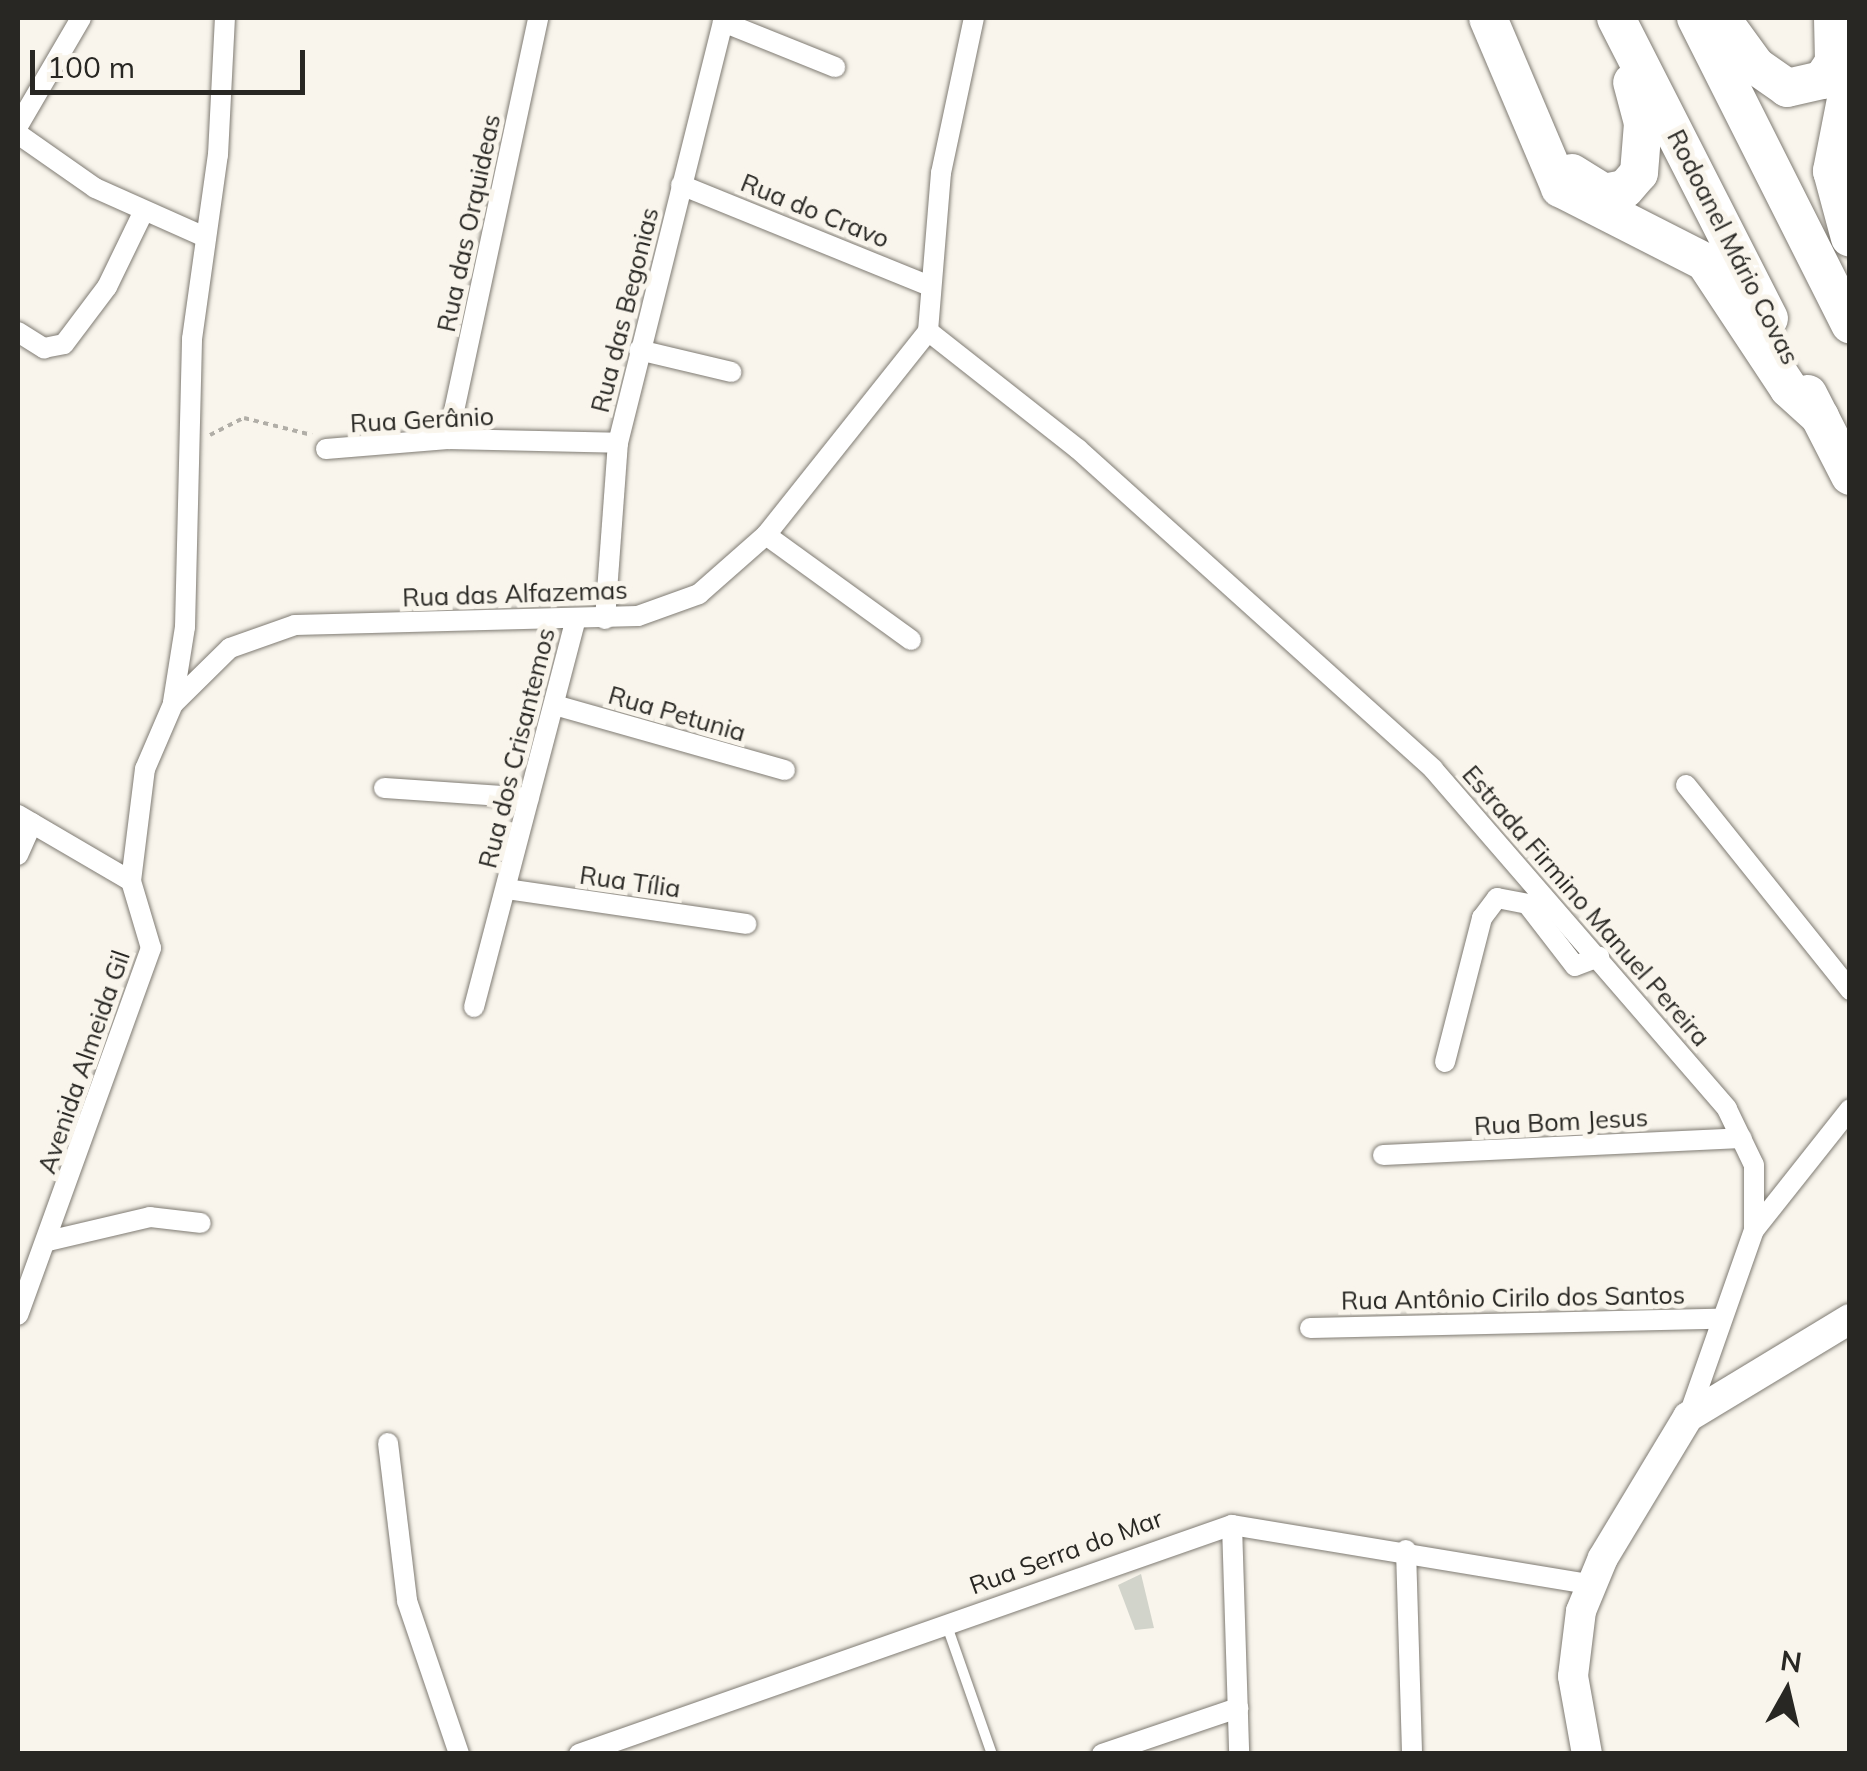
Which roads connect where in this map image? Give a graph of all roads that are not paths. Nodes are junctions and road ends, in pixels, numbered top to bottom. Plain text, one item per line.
1 (81, 18) edge
2 (224, 18) edge
3 (538, 18) edge
4 (974, 18) edge
5 (1488, 18) edge
6 (1615, 18) edge
7 (1696, 18) edge
8 (1720, 18) edge
9 (1833, 18) edge
10 (1845, 18) edge
11 (724, 20) edge
12 (1850, 28) edge
13 (835, 67) dead end
14 (1850, 79) edge
15 (18, 126) edge
16 (1536, 126) junction
17 (18, 134) edge
18 (681, 185) junction
19 (143, 213) junction
20 (203, 236) junction
21 (1850, 238) edge
22 (930, 286) junction
23 (1850, 324) edge
24 (18, 332) edge
25 (928, 332) junction
26 (639, 350) junction
27 (731, 372) dead end
28 (1820, 417) junction
29 (448, 439) junction
30 (618, 443) junction
31 (326, 449) road end
32 (1850, 476) edge
33 (766, 535) junction
34 (576, 619) junction
35 (606, 619) junction
36 (911, 640) dead end
37 (173, 704) junction
38 (556, 706) junction
39 (786, 770) dead end
40 (1686, 784) dead end
41 (384, 788) dead end
42 (529, 798) junction
43 (24, 819) edge
44 (18, 855) edge
45 (130, 882) junction
46 (507, 889) junction
47 (746, 924) dead end
48 (1600, 957) junction
49 (1850, 990) edge
50 (474, 1007) dead end
51 (1445, 1062) dead end
52 (1850, 1109) edge
53 (1742, 1138) junction
54 (1383, 1156) dead end
55 (201, 1224) dead end
56 (1754, 1230) junction
57 (48, 1240) junction
58 (18, 1315) edge
59 (1717, 1318) junction
60 (1850, 1319) edge
61 (1310, 1328) dead end
62 (1688, 1417) junction
63 (388, 1444) dead end
64 (1232, 1525) junction
65 (1406, 1550) junction
66 (1588, 1584) junction
67 (946, 1623) junction
68 (1238, 1708) junction
69 (460, 1754) edge
70 (579, 1754) edge
71 (992, 1754) edge
72 (1102, 1754) edge
73 (1240, 1754) edge
74 (1412, 1754) edge
75 (1588, 1754) edge

1 - 15 street
2 - 20 street
3 - 29 street, Rua das Orquideas
4 - 22 street
5 - 16 highway
6 - 16 highway
6 - 28 highway, Rodoanel Mário Covas
7 - 23 highway
8 - 9 highway
10 - 12 highway
11 - 13 street
11 - 18 street, Rua das Begonias
14 - 21 highway
16 - 28 highway
17 - 19 street
18 - 22 street, Rua do Cravo
18 - 26 street, Rua das Begonias
19 - 20 street
19 - 24 street
20 - 37 street
22 - 25 street
25 - 33 street, Rua das Alfazemas
25 - 48 street, Estrada Firmino Manuel Pereira
26 - 27 street
26 - 30 street, Rua das Begonias
28 - 32 highway, Rodoanel Mário Covas
29 - 30 street, Rua Gerânio
29 - 31 street, Rua Gerânio
30 - 35 street, Rua das Begonias
33 - 35 street, Rua das Alfazemas
33 - 36 street
34 - 35 street, Rua das Alfazemas
34 - 37 street, Rua das Alfazemas
34 - 38 street, Rua dos Crisantemos
37 - 45 street, Rua das Alfazemas
38 - 39 street, Rua Petunia
38 - 42 street, Rua dos Crisantemos
40 - 49 street
41 - 42 street
42 - 46 street, Rua dos Crisantemos
43 - 44 street
43 - 45 street
45 - 57 street, Avenida Almeida Gil
46 - 47 street, Rua Tília
46 - 50 street, Rua dos Crisantemos
48 - 51 street
48 - 53 street, Estrada Firmino Manuel Pereira
52 - 56 street
53 - 54 street, Rua Bom Jesus
53 - 56 street, Estrada Firmino Manuel Pereira
55 - 57 street
56 - 59 street, Estrada Firmino Manuel Pereira
57 - 58 street, Avenida Almeida Gil
59 - 61 street, Rua Antônio Cirilo dos Santos
59 - 62 street, Estrada Firmino Manuel Pereira
60 - 62 street
62 - 66 street
63 - 69 street
64 - 65 street, Rua Serra do Mar
64 - 67 street, Rua Serra do Mar
64 - 68 street
65 - 66 street, Rua Serra do Mar
65 - 74 street
66 - 75 street
67 - 70 street, Rua Serra do Mar
67 - 71 lane
68 - 72 street
68 - 73 street

